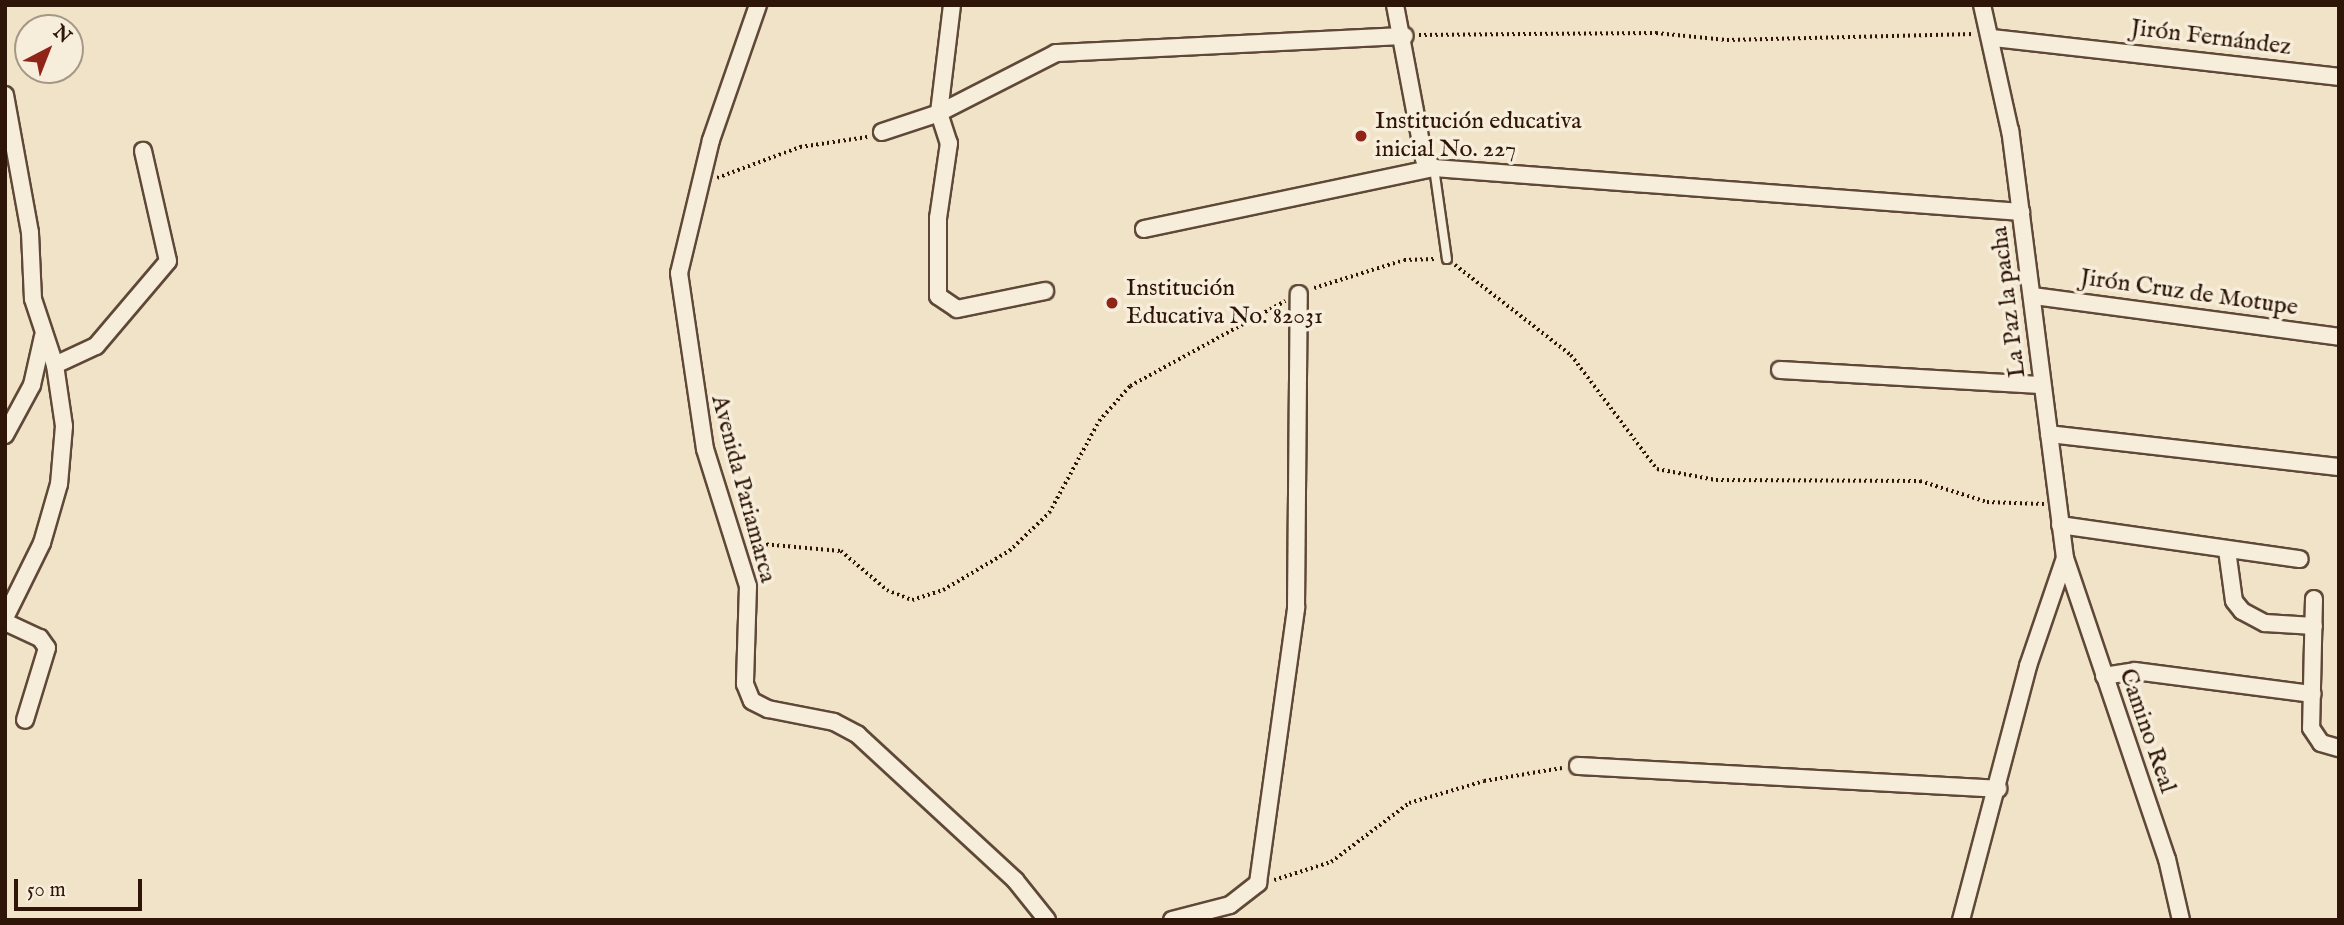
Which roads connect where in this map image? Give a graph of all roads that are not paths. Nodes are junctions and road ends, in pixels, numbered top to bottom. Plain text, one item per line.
1 (758, 5) edge
2 (952, 5) edge
3 (1395, 5) edge
4 (1982, 5) edge
5 (1405, 36) junction
6 (1993, 38) junction
7 (2339, 77) edge
8 (5, 95) edge
9 (939, 113) junction
10 (882, 132) road end
11 (143, 151) dead end
12 (1434, 168) junction
13 (2021, 212) junction
14 (1144, 229) dead end
15 (1447, 259) road end
16 (1045, 291) dead end
17 (1299, 294) road end
18 (2033, 296) junction
19 (43, 336) junction
20 (2339, 337) edge
21 (55, 365) junction
22 (1780, 370) dead end
23 (2042, 385) junction
24 (10, 421) edge
25 (2049, 434) junction
26 (5, 435) edge
27 (2339, 467) edge
28 (2060, 525) junction
29 (2227, 550) junction
30 (2065, 558) junction
31 (2300, 559) dead end
32 (2314, 599) dead end
33 (5, 620) edge
34 (2314, 626) junction
35 (2104, 676) junction
36 (2313, 694) junction
37 (25, 720) dead end
38 (2339, 748) edge
39 (1578, 766) road end
40 (1998, 789) junction
41 (1047, 920) edge
42 (1172, 920) edge
43 (1961, 920) edge
44 (2181, 920) edge

1 - 41 street, Avenida Pariamarca
2 - 9 street
3 - 5 street
4 - 6 street, La Paz la pacha
5 - 9 street
5 - 12 street
6 - 7 street, Jirón Fernández
6 - 13 street, La Paz la pacha
8 - 19 street
9 - 10 street
9 - 16 street
11 - 21 street
12 - 13 street
12 - 14 street
12 - 15 lane
13 - 18 street, La Paz la pacha
17 - 42 street
18 - 20 street, Jirón Cruz de Motupe
18 - 23 street, La Paz la pacha
19 - 21 street
19 - 24 street
21 - 33 street
22 - 23 street
23 - 25 street, La Paz la pacha
24 - 26 street
25 - 27 street
25 - 28 street, La Paz la pacha
28 - 29 street
28 - 30 street, La Paz la pacha
29 - 31 street
29 - 34 street
30 - 35 street, Camino Real
30 - 40 street, La Paz la pacha
32 - 34 street
33 - 37 street
34 - 36 street
35 - 36 street
35 - 44 street, Camino Real
36 - 38 street
39 - 40 street
40 - 43 street, La Paz la pacha

